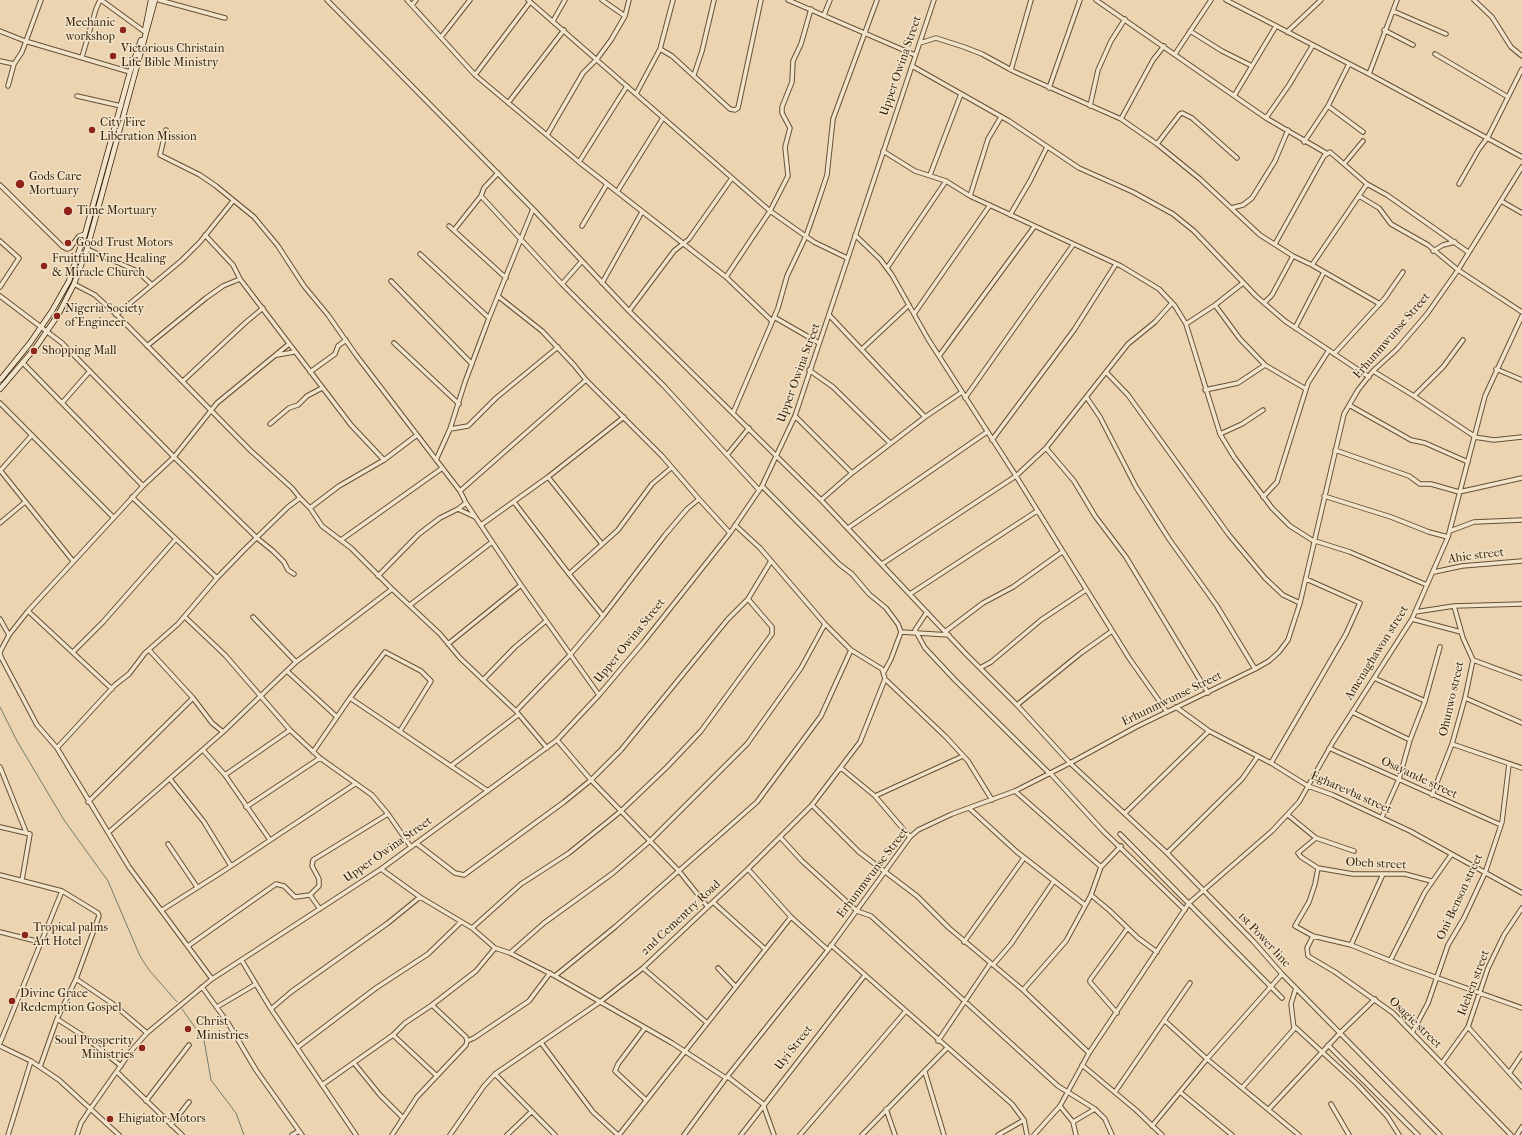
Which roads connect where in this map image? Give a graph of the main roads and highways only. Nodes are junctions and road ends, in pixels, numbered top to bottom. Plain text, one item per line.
1 (151, 0) edge
2 (155, 0) edge
3 (0, 380) edge
4 (0, 389) edge

1 - 3 main road
2 - 4 main road

